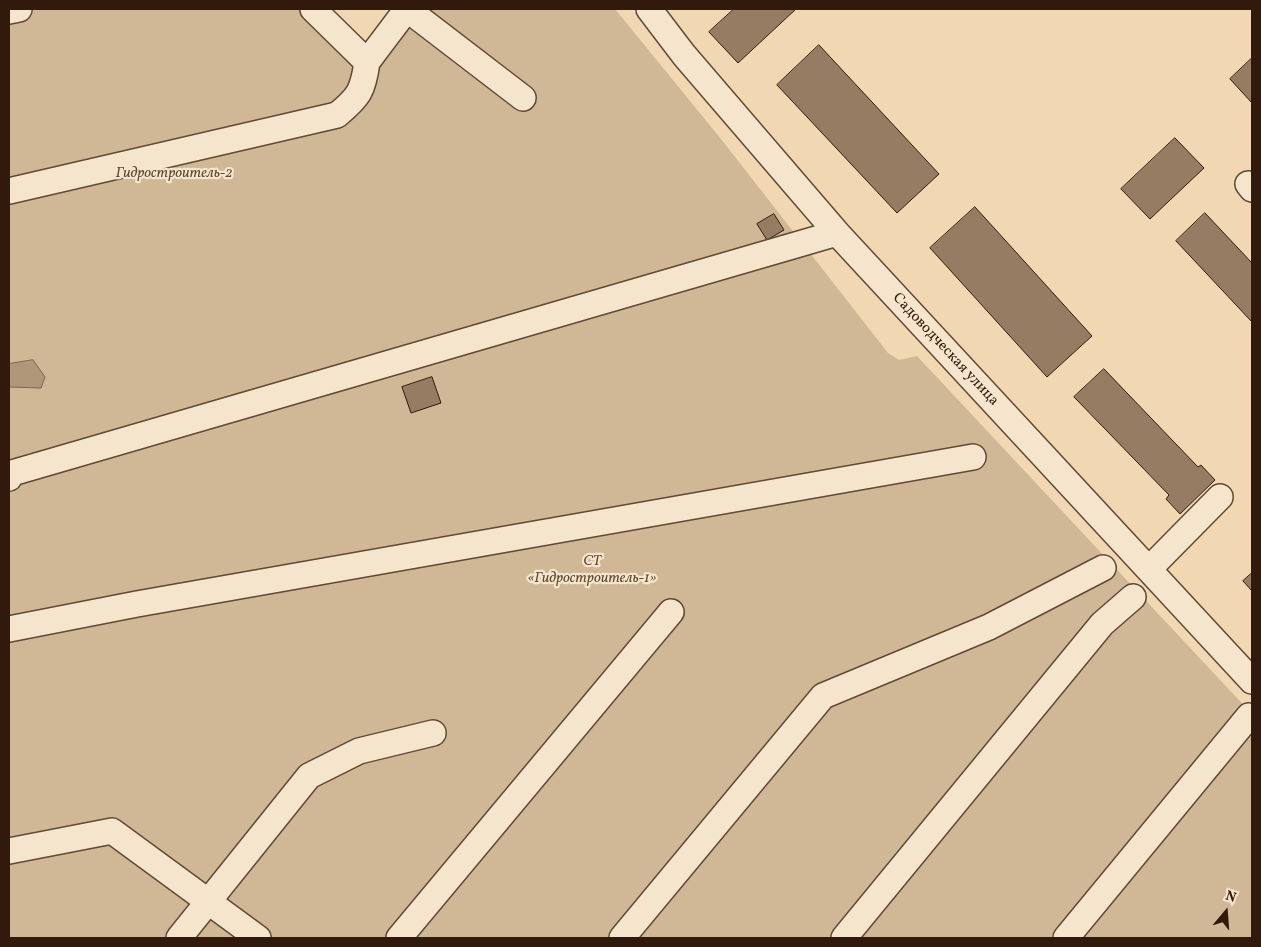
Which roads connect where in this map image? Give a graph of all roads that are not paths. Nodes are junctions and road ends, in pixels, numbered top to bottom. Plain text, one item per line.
1 (19, 9) edge
2 (313, 9) edge
3 (407, 9) edge
4 (649, 9) edge
5 (9, 11) edge
6 (367, 62) junction
7 (524, 98) dead end
8 (9, 192) edge
9 (837, 233) junction
10 (973, 457) dead end
11 (9, 478) edge
12 (1220, 497) dead end
13 (1103, 568) dead end
14 (1149, 569) junction
15 (1133, 597) dead end
16 (671, 612) dead end
17 (9, 629) edge
18 (1248, 667) edge
19 (1249, 716) dead end
20 (433, 733) dead end
21 (12, 854) edge
22 (209, 902) junction
23 (179, 938) edge
24 (258, 938) edge
25 (399, 938) edge
26 (622, 938) edge
27 (844, 938) edge
28 (1066, 938) edge

1 - 5 street
2 - 6 street
3 - 6 street
3 - 7 street
4 - 9 street, Садоводческая улица
6 - 8 street
9 - 11 street
9 - 14 street, Садоводческая улица
10 - 17 street
12 - 14 street
13 - 26 street
14 - 18 street, Садоводческая улица
15 - 27 street
16 - 25 street
19 - 28 street
20 - 22 street
21 - 22 street
22 - 23 street
22 - 24 street

